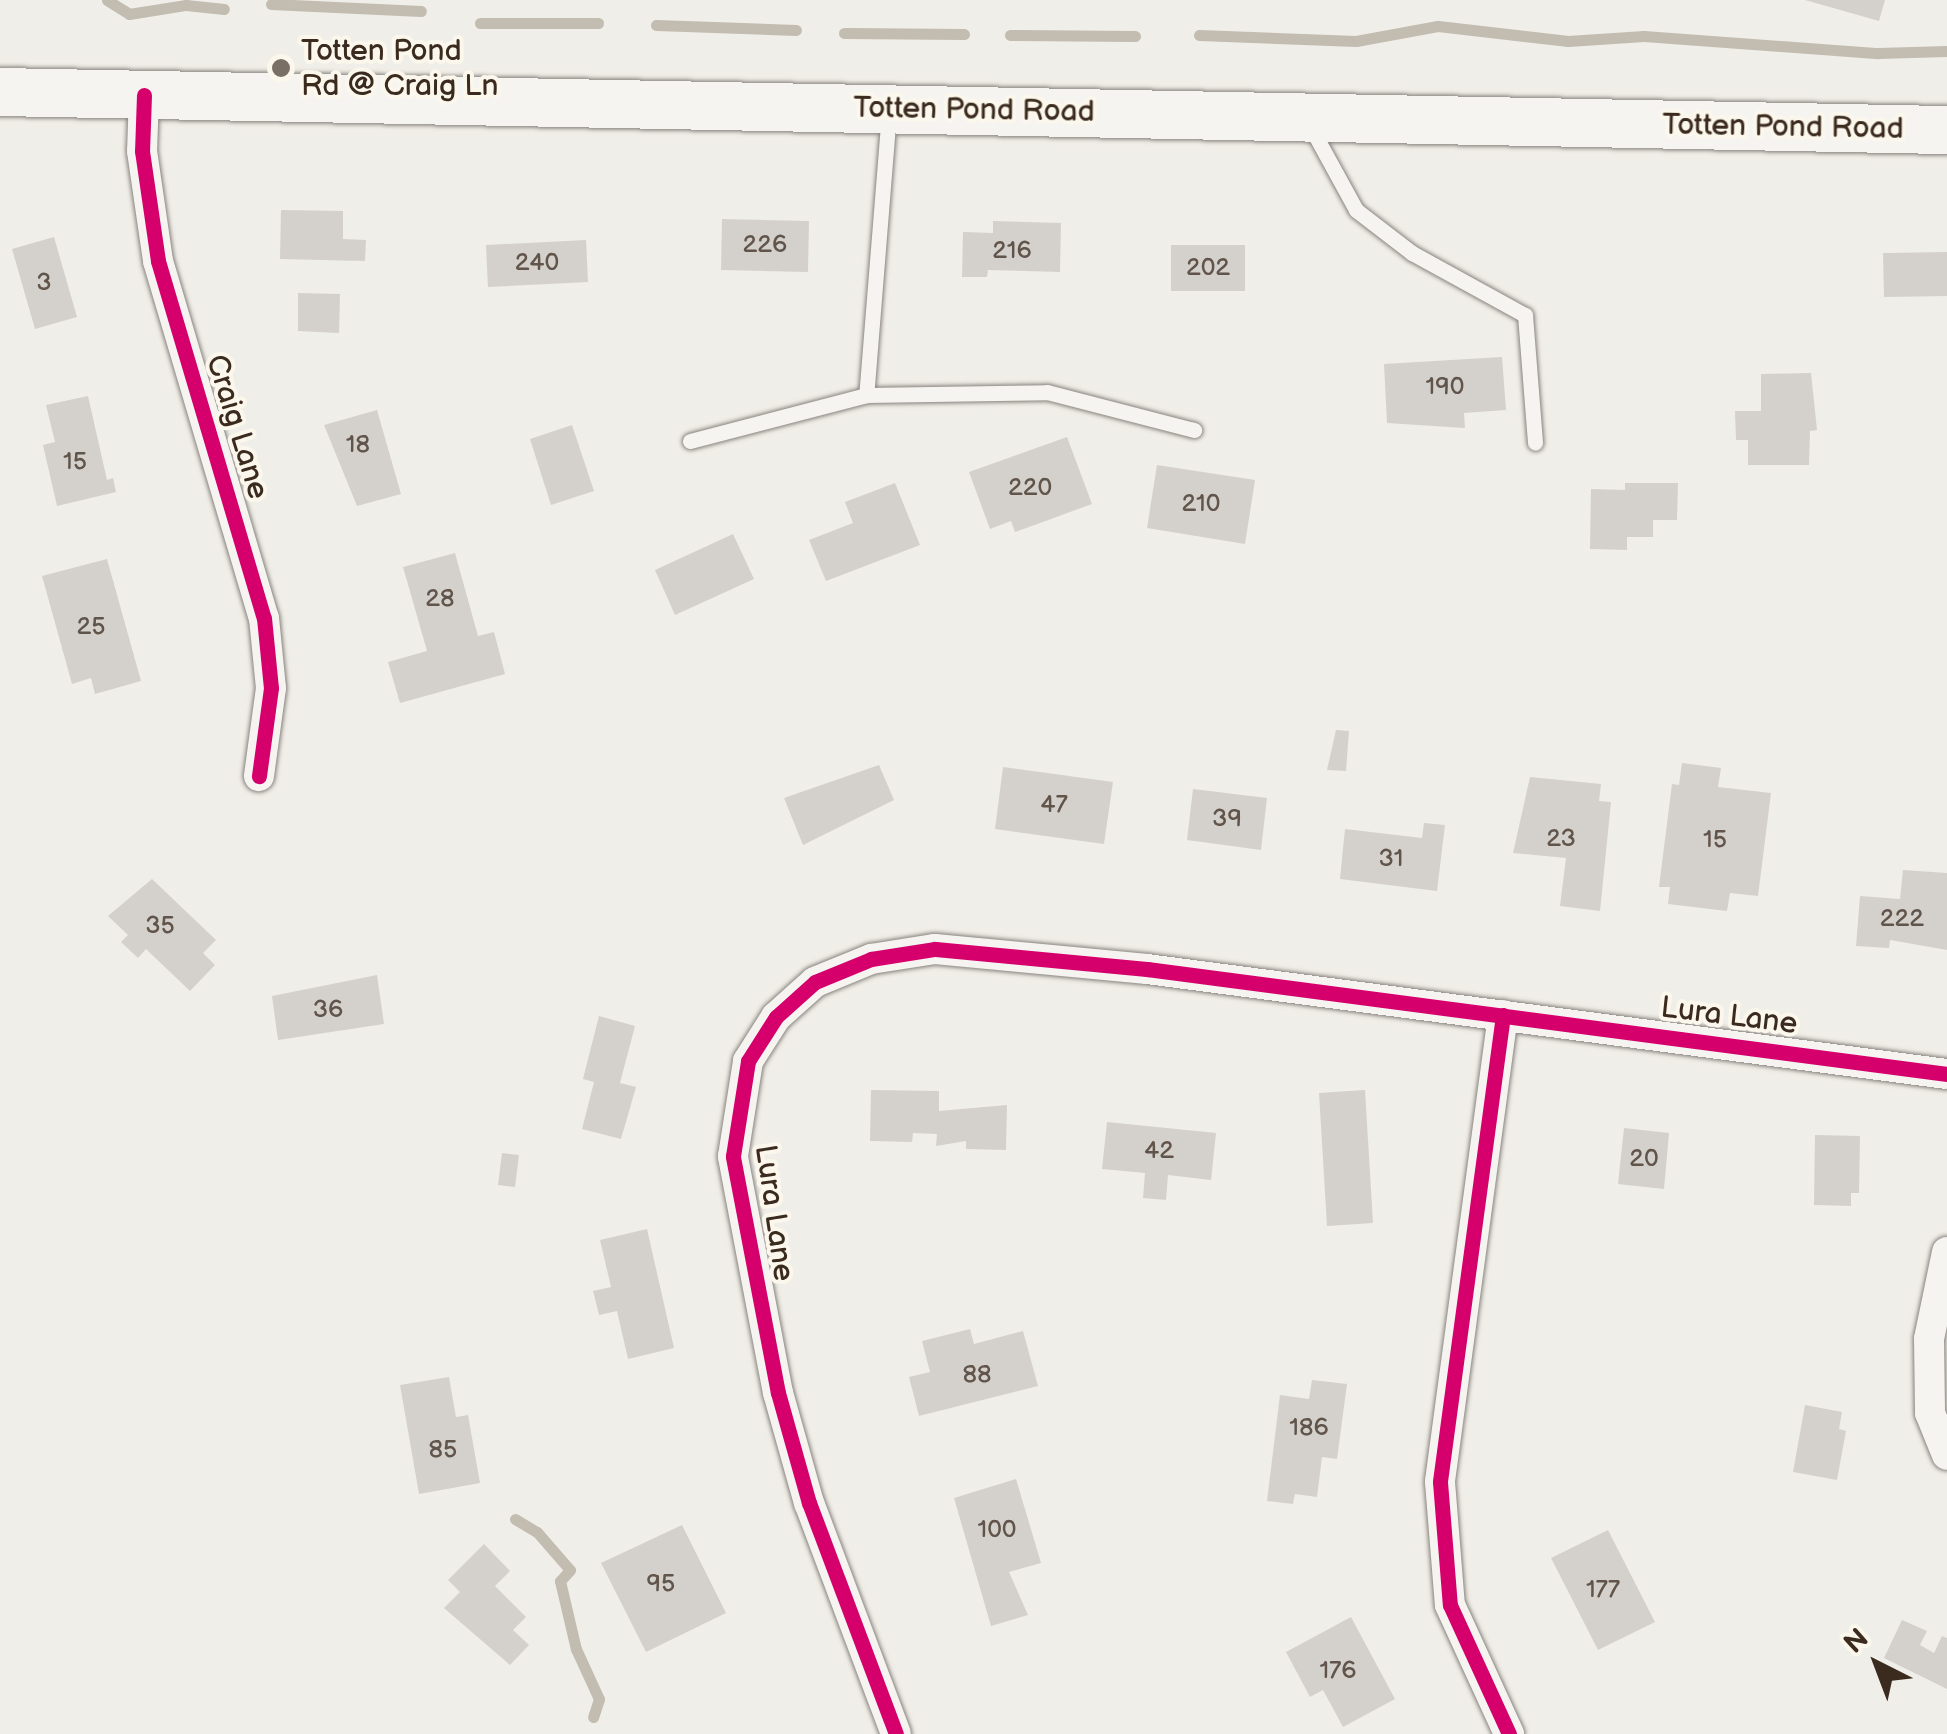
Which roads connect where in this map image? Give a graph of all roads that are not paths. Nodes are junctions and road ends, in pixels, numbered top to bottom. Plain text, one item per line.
1 (0, 92) edge
2 (144, 95) junction
3 (889, 109) junction
4 (1304, 116) junction
5 (1947, 130) edge
6 (866, 395) junction
7 (1194, 430) dead end
8 (690, 442) dead end
9 (1535, 443) dead end
10 (258, 776) dead end
11 (1504, 1015) junction
12 (1947, 1074) edge
13 (1947, 1252) edge
14 (1947, 1454) edge
15 (896, 1734) edge
16 (1509, 1734) edge

1 - 2 main road, Totten Pond Road
2 - 3 main road, Totten Pond Road
2 - 10 street, Craig Lane
3 - 4 main road, Totten Pond Road
3 - 6 lane
4 - 5 main road, Totten Pond Road
4 - 9 lane
6 - 7 lane
6 - 8 lane
11 - 12 street, Lura Lane
11 - 15 street, Lura Lane
11 - 16 street
13 - 14 street

